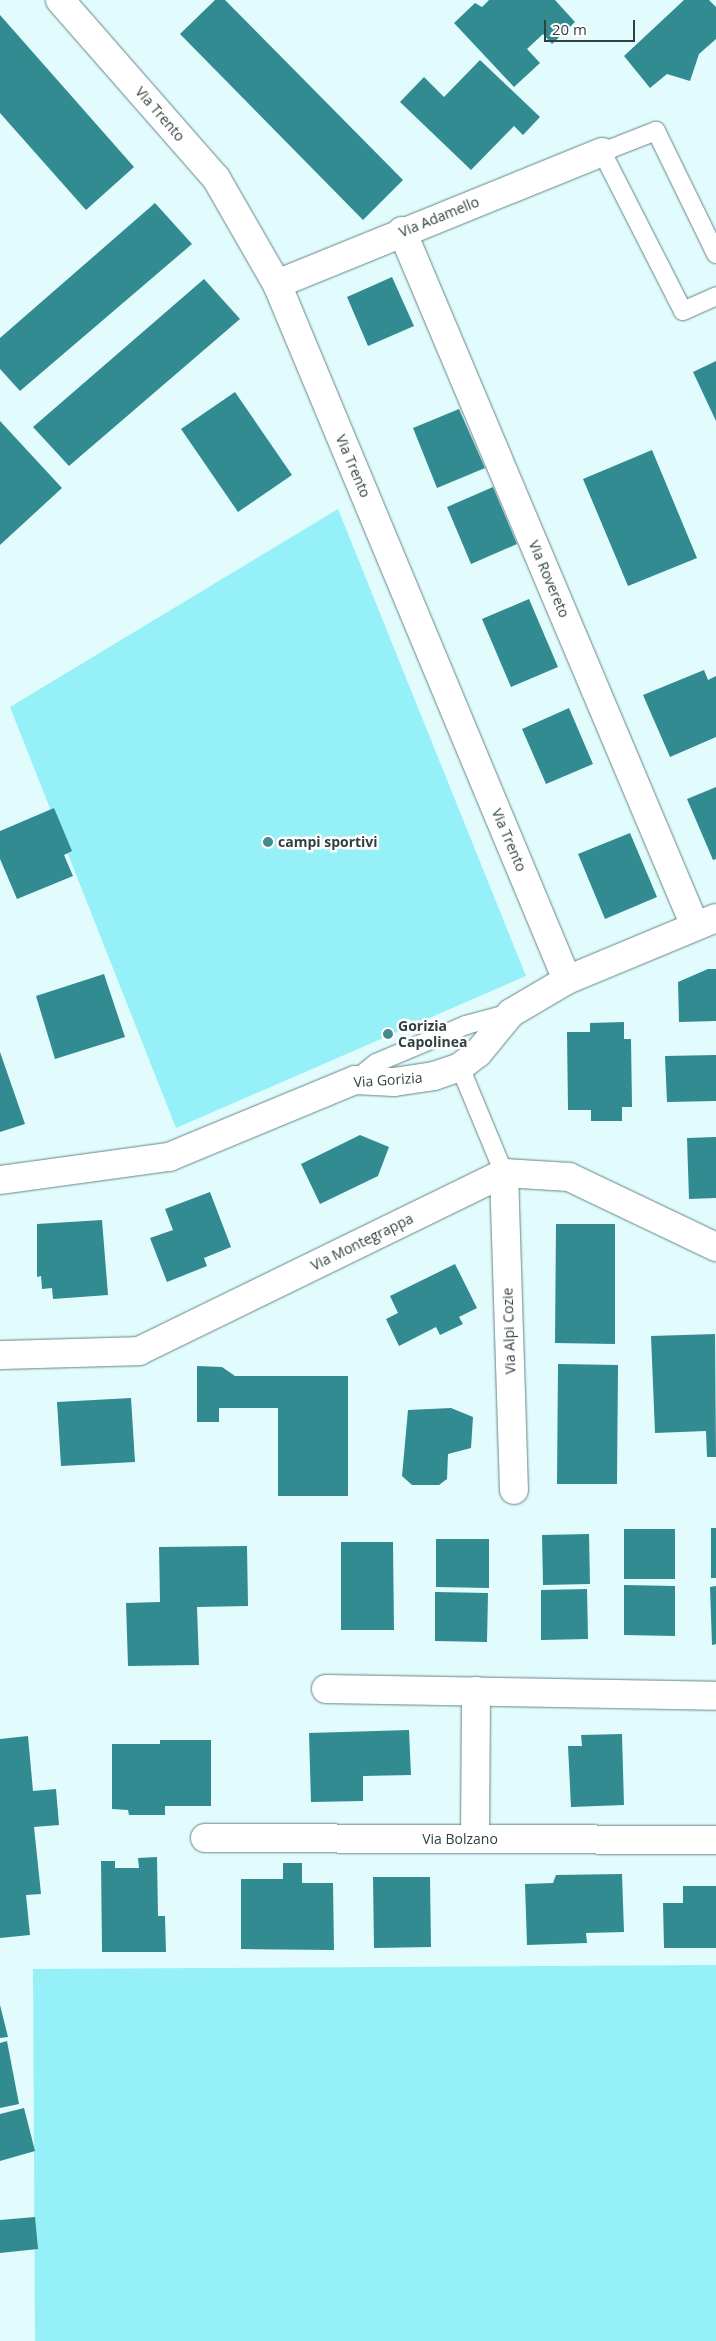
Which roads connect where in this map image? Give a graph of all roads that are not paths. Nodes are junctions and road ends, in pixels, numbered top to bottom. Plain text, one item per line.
1 (60, 0) edge
2 (602, 152) junction
3 (402, 231) junction
4 (716, 254) edge
5 (277, 284) junction
6 (716, 296) edge
7 (706, 922) edge
8 (567, 980) junction
9 (510, 1013) junction
10 (460, 1067) junction
11 (355, 1080) junction
12 (504, 1173) junction
13 (0, 1180) edge
14 (716, 1247) edge
15 (0, 1355) edge
16 (514, 1490) dead end
17 (326, 1689) dead end
18 (476, 1691) junction
19 (716, 1696) edge
20 (205, 1838) dead end
21 (475, 1839) junction
22 (716, 1840) edge

1 - 5 street, Via Trento
2 - 3 street, Via Adamello
2 - 4 lane
2 - 6 lane
3 - 5 street, Via Adamello
3 - 7 street, Via Rovereto
5 - 8 street, Via Trento
7 - 8 street, Via Gorizia
8 - 9 street, Via Gorizia
9 - 10 street, Via Gorizia
9 - 11 lane
10 - 11 street, Via Gorizia
10 - 12 lane
11 - 13 street, Via Gorizia
12 - 14 street, Via Montegrappa
12 - 15 street, Via Montegrappa
12 - 16 street, Via Alpi Cozie
17 - 18 street
18 - 19 street
18 - 21 street
20 - 21 street, Via Bolzano
21 - 22 street, Via Bolzano

